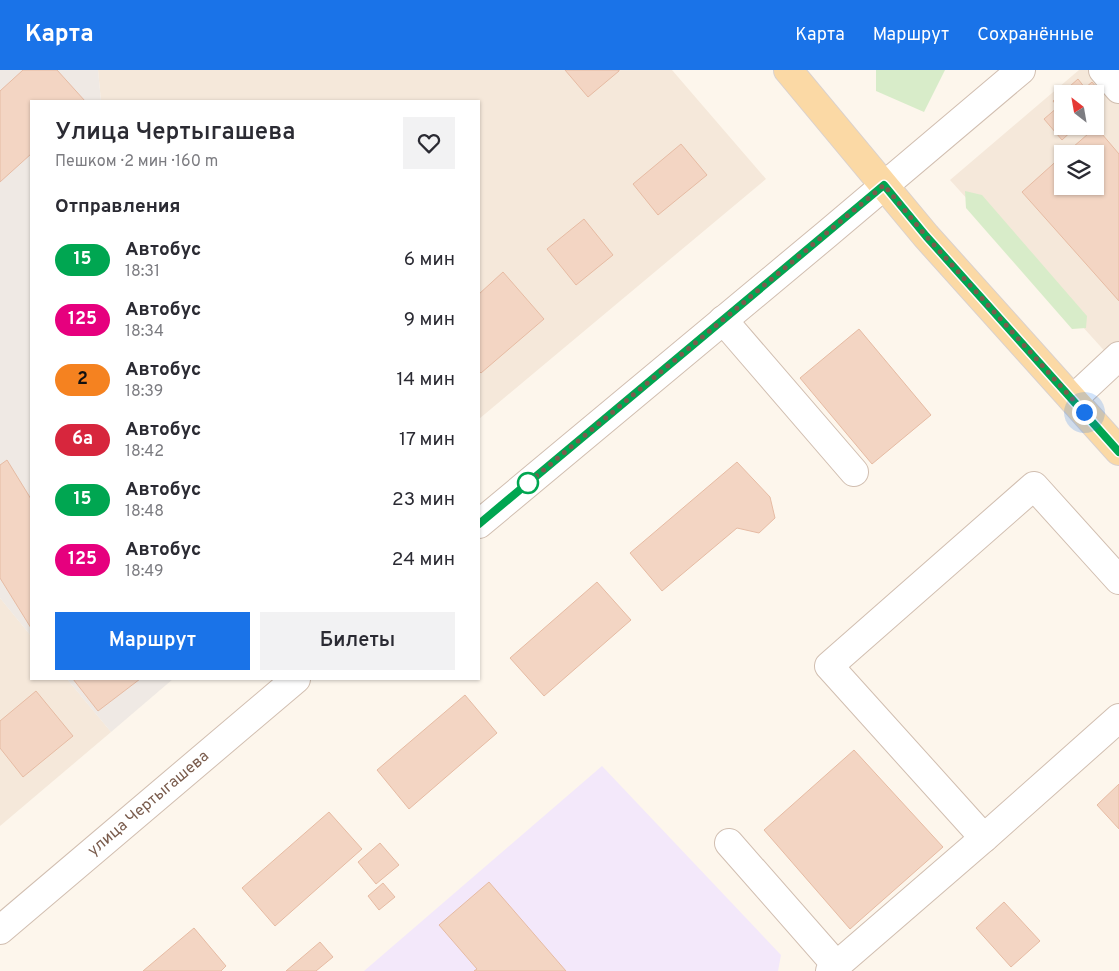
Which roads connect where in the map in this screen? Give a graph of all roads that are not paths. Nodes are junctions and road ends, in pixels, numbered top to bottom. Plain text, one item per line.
1 (788, 70) edge
2 (1021, 70) edge
3 (1103, 70) edge
4 (1119, 89) edge
5 (884, 185) junction
6 (723, 320) junction
7 (1119, 356) edge
8 (1073, 399) junction
9 (1119, 452) edge
10 (854, 472) dead end
11 (480, 523) edge
12 (1119, 580) edge
13 (295, 680) edge
14 (1119, 718) edge
15 (984, 838) junction
16 (729, 843) dead end
17 (0, 930) edge
18 (834, 968) edge

1 - 5 main road
2 - 5 street
3 - 4 street
5 - 6 street
5 - 8 main road
6 - 10 street
6 - 11 street
7 - 8 street
8 - 9 main road
12 - 15 street
13 - 17 street, улица Чертыгашева
14 - 15 street
15 - 18 street
16 - 18 street

